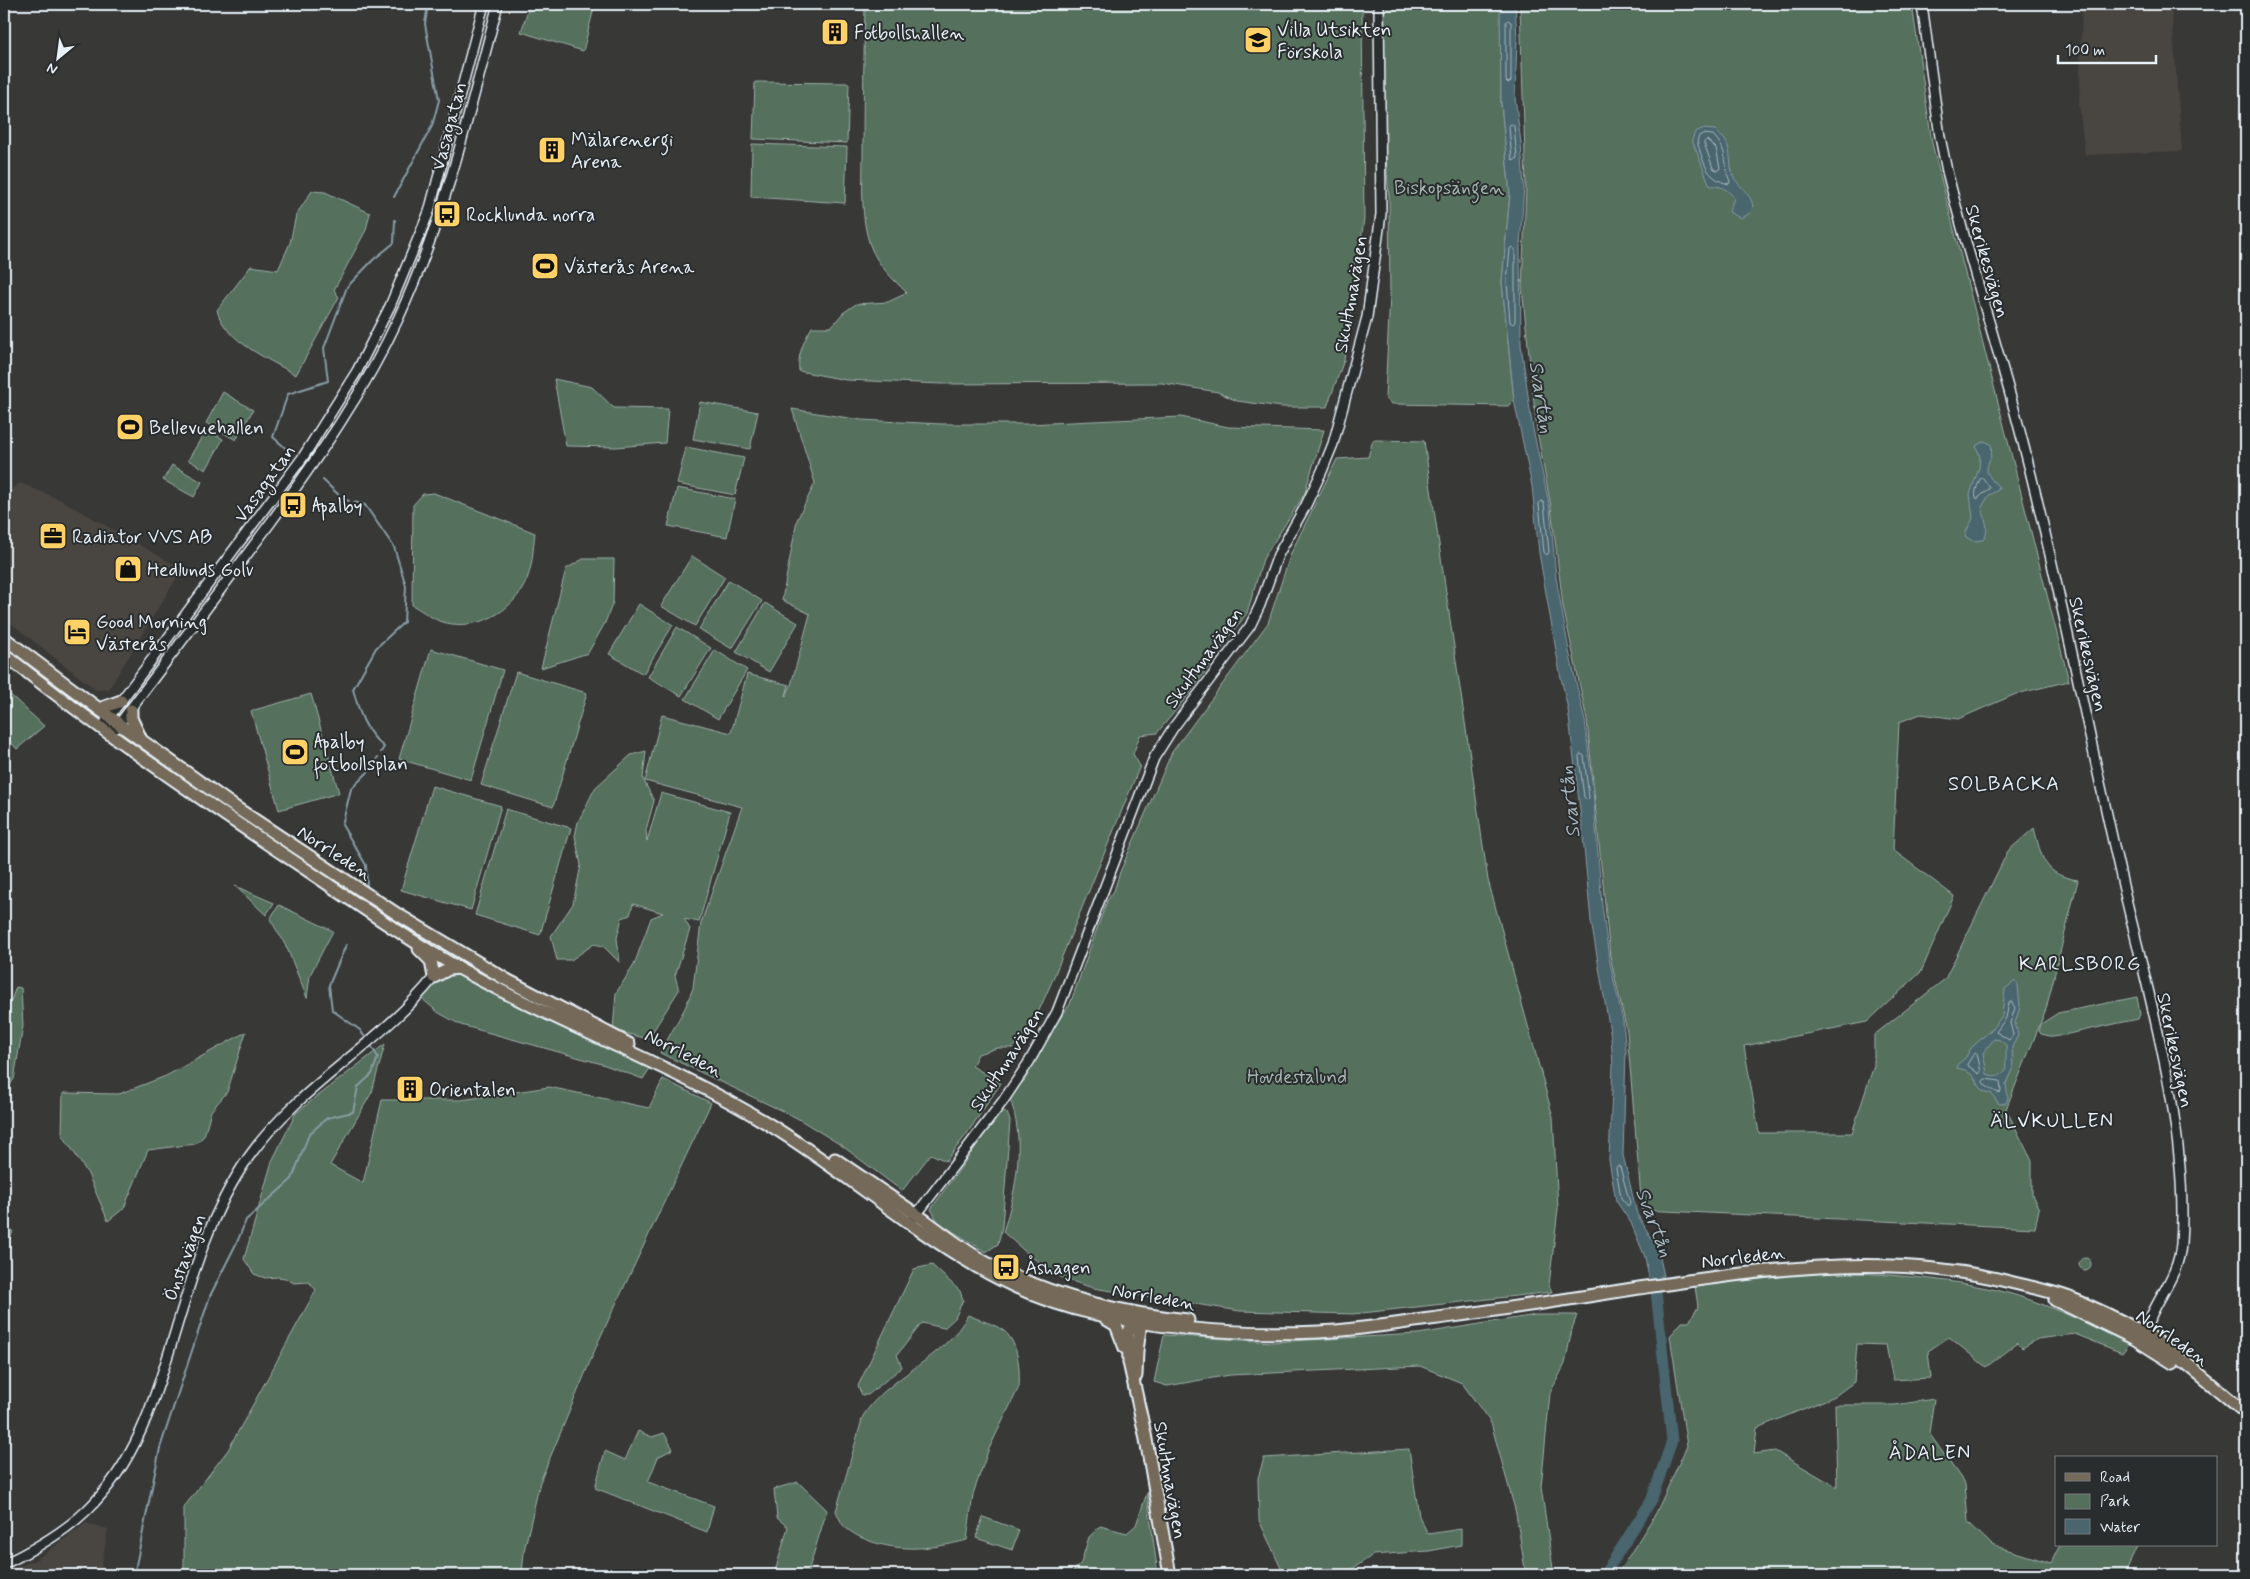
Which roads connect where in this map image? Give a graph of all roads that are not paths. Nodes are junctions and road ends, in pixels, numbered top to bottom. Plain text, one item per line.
1 (484, 4) edge
2 (498, 4) edge
3 (1378, 4) edge
4 (1922, 4) edge
5 (4, 638) edge
6 (4, 654) edge
7 (121, 701) junction
8 (99, 710) junction
9 (131, 710) junction
10 (109, 718) junction
11 (119, 725) junction
12 (105, 732) junction
13 (143, 743) junction
14 (408, 937) junction
15 (451, 948) junction
16 (444, 959) junction
17 (460, 968) junction
18 (434, 977) junction
19 (913, 1219) junction
20 (1100, 1315) junction
21 (1142, 1320) junction
22 (2137, 1335) junction
23 (1129, 1362) junction
24 (1136, 1390) junction
25 (2246, 1413) edge
26 (4, 1564) edge
27 (1170, 1575) edge

1 - 7 street, Vasagatan
2 - 9 street, Vasagatan
3 - 19 street, Skultunavägen
4 - 22 street, Skerikesvägen
5 - 8 main road, Norrleden
6 - 12 main road, Norrleden
7 - 8 main road
7 - 10 street, Vasagatan
8 - 10 main road, Norrleden
9 - 11 street, Vasagatan
9 - 13 main road
10 - 11 main road, Norrleden
10 - 12 street, Vasagatan
11 - 12 street, Vasagatan
11 - 13 main road, Norrleden
12 - 14 main road, Norrleden
13 - 15 main road, Norrleden
14 - 16 main road, Norrleden
14 - 18 main road
15 - 16 main road
15 - 19 main road, Norrleden
16 - 17 main road, Norrleden
16 - 18 main road
17 - 18 main road
17 - 19 main road, Norrleden
18 - 26 street, Önstavägen
19 - 20 main road, Norrleden
19 - 21 main road, Norrleden
20 - 21 main road, Norrleden
20 - 23 main road
21 - 22 main road, Norrleden
21 - 23 main road, Skultunavägen
21 - 24 main road, Skultunavägen
22 - 25 main road, Norrleden
23 - 24 main road, Skultunavägen
24 - 27 main road, Skultunavägen

